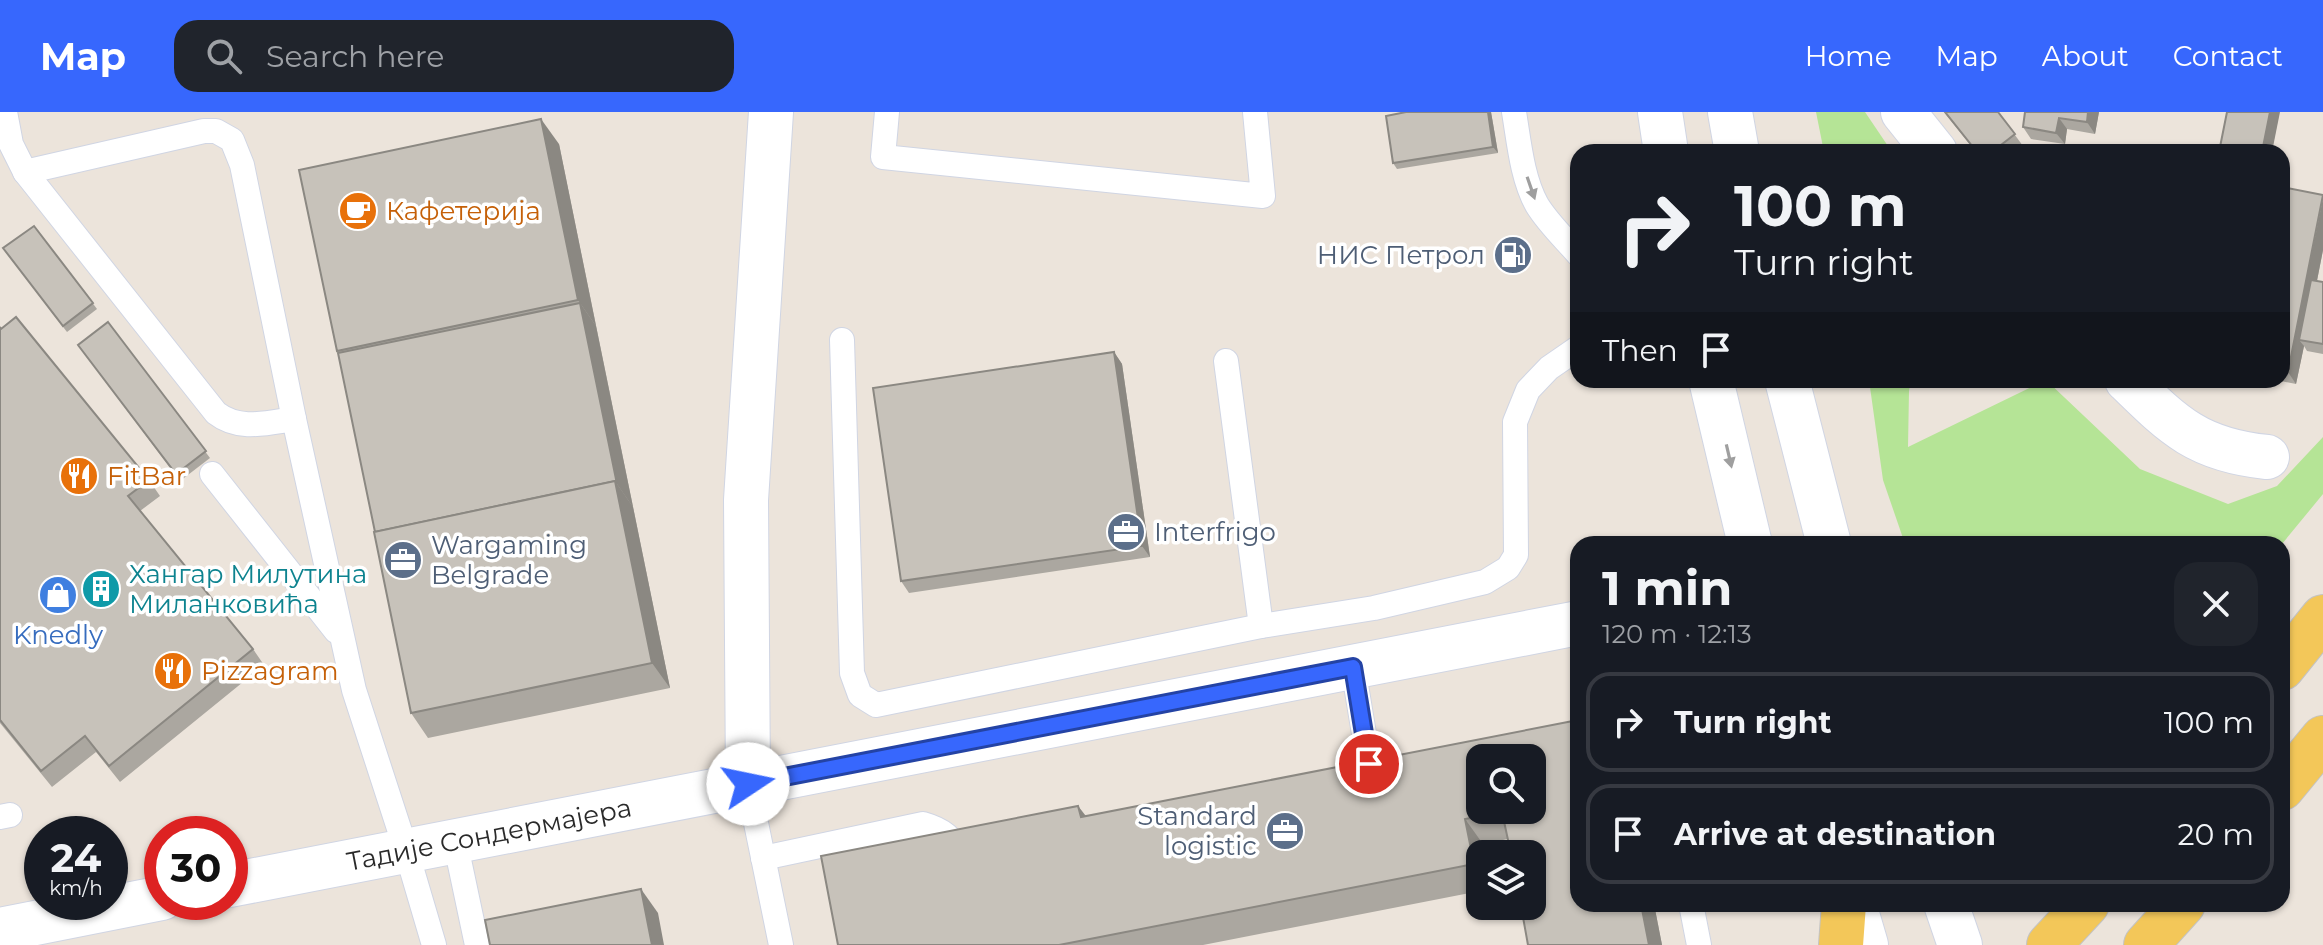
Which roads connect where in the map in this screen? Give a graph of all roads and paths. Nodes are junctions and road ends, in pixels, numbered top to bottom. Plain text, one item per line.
1 (5, 112) edge
2 (771, 112) edge
3 (887, 112) edge
4 (1255, 112) edge
5 (1514, 112) edge
6 (1660, 112) edge
7 (1730, 112) edge
8 (1903, 112) edge
9 (1665, 144) edge
10 (1736, 144) edge
11 (1929, 144) edge
12 (25, 172) junction
13 (1570, 245) edge
14 (842, 340) dead end
15 (1570, 354) edge
16 (1226, 361) dead end
17 (1713, 388) edge
18 (1789, 388) edge
19 (2135, 388) edge
20 (294, 419) junction
21 (2267, 457) dead end
22 (212, 474) dead end
23 (1748, 536) edge
24 (1827, 536) edge
25 (2323, 617) edge
26 (1570, 625) edge
27 (1261, 626) junction
28 (340, 636) junction
29 (2290, 658) edge
30 (1353, 667) junction
31 (2323, 738) edge
32 (1397, 759) edge
33 (1369, 764) junction
34 (1340, 769) edge
35 (2290, 778) edge
36 (748, 784) junction
37 (455, 841) junction
38 (406, 850) junction
39 (962, 856) edge
40 (763, 858) junction
41 (248, 881) edge
42 (144, 902) edge
43 (1693, 912) edge
44 (1843, 912) edge
45 (1856, 912) edge
46 (1949, 912) edge
47 (2080, 912) edge
48 (2176, 912) edge
49 (0, 930) edge
50 (434, 945) edge
51 (477, 945) edge
52 (781, 945) edge
53 (1699, 945) edge
54 (1841, 945) edge
55 (1866, 945) edge
56 (1960, 945) edge
57 (2049, 945) edge
58 (2146, 945) edge

1 - 12 lane
2 - 36 street
3 - 4 lane
5 -> 13 lane
6 - 9 street
7 - 10 street
8 - 11 street
12 - 20 lane
12 - 20 lane
14 - 27 lane
15 - 27 lane
16 - 27 lane
17 -> 23 street
18 - 24 street
19 - 21 street
20 - 28 lane
22 - 28 lane
25 - 29 main road
26 - 30 street, Тадије Сондермајера
28 - 38 lane
30 - 33 lane
30 - 36 street, Тадије Сондермајера
31 - 35 main road
32 - 33 lane
33 - 34 lane
36 - 37 street, Тадије Сондермајера
36 - 40 lane
37 - 38 street, Тадије Сондермајера
37 - 51 lane
38 - 41 street, Тадије Сондермајера
38 - 50 lane
39 - 40 lane
40 - 52 lane
42 - 49 street
43 - 53 lane
44 - 54 main road
45 - 55 street
46 - 56 street
47 - 57 main road
48 - 58 main road

